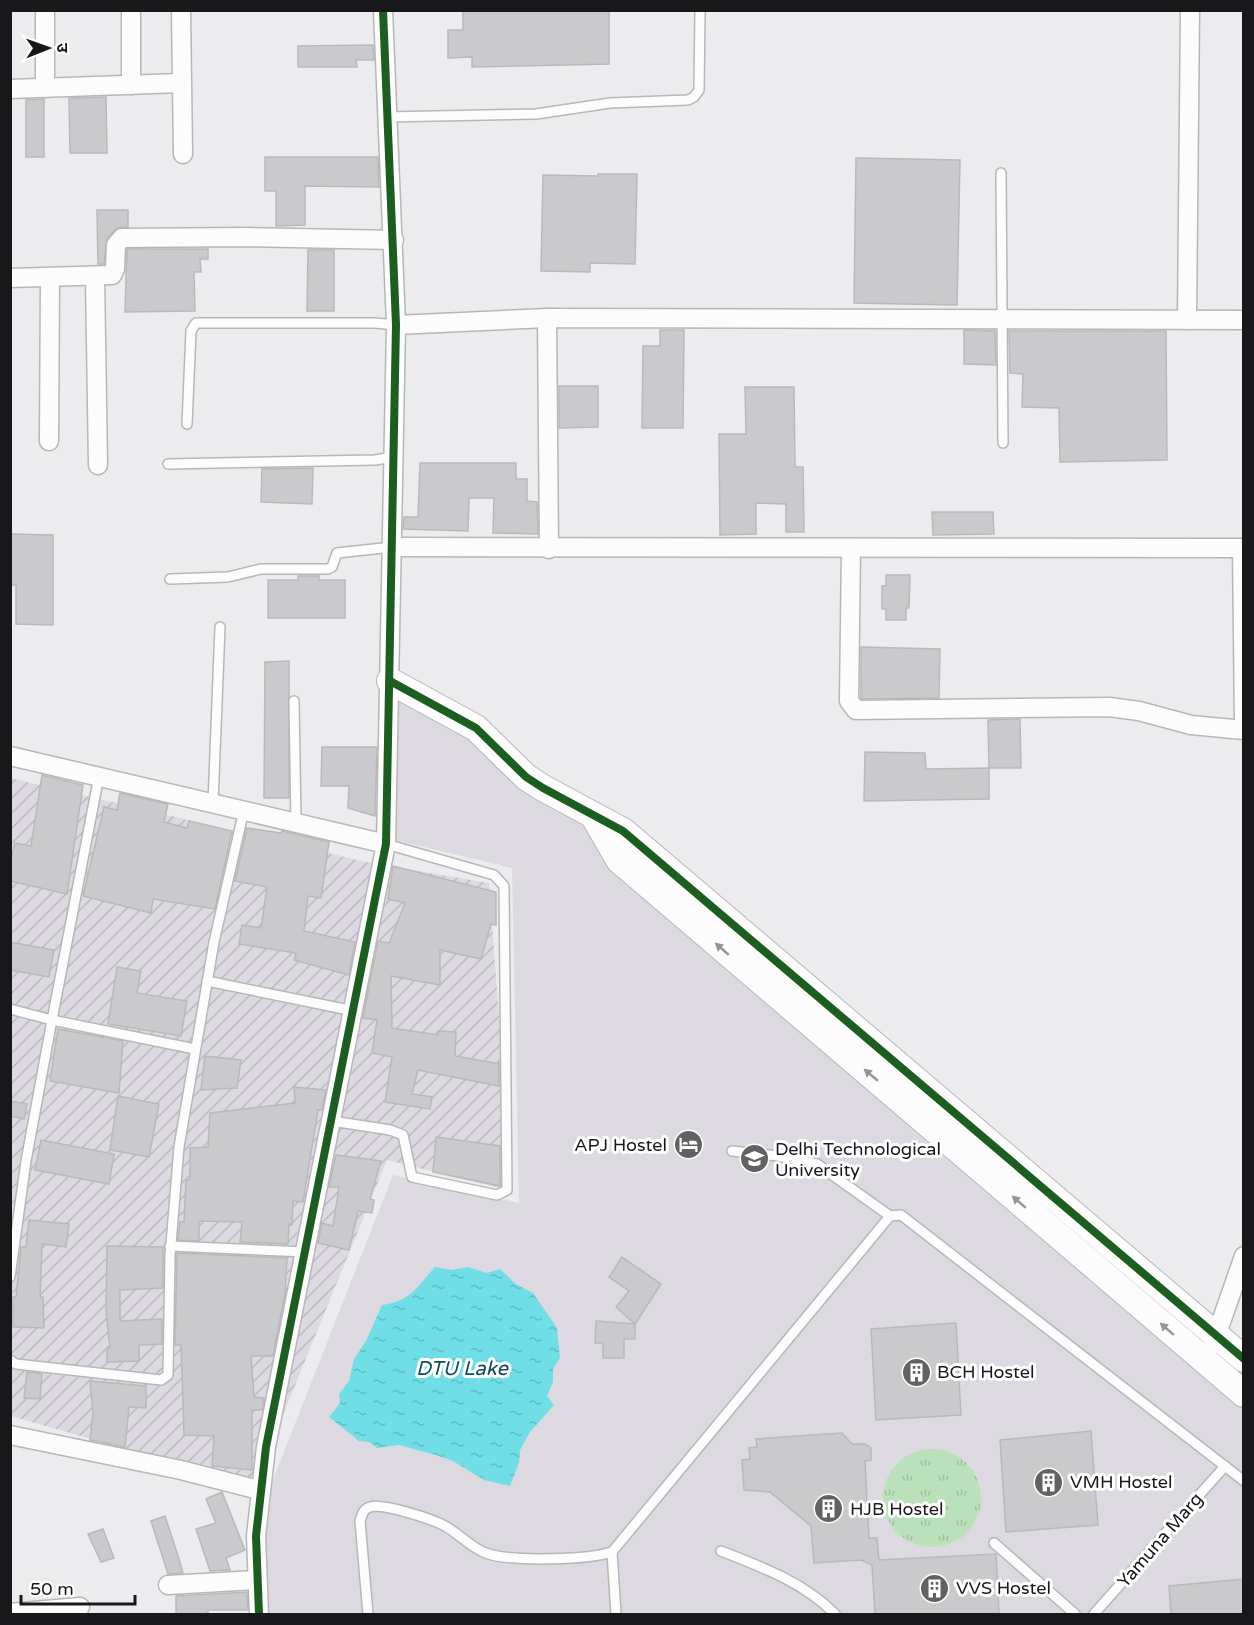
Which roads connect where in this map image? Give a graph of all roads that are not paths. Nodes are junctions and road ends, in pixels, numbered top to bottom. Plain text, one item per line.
1 (45, 10) edge
2 (131, 10) edge
3 (181, 10) edge
4 (383, 10) edge
5 (700, 10) edge
6 (1190, 10) edge
7 (181, 83) junction
8 (131, 85) junction
9 (45, 88) junction
10 (10, 89) edge
11 (386, 117) junction
12 (183, 154) dead end
13 (1001, 173) dead end
14 (394, 240) junction
15 (95, 277) junction
16 (10, 278) edge
17 (50, 278) junction
18 (547, 318) junction
19 (1002, 318) junction
20 (1187, 320) junction
21 (1244, 320) edge
22 (396, 326) junction
23 (187, 424) dead end
24 (49, 441) dead end
25 (1004, 443) dead end
26 (393, 457) junction
27 (168, 464) dead end
28 (98, 465) dead end
29 (392, 548) junction
30 (851, 548) junction
31 (1243, 548) edge
32 (549, 549) junction
33 (170, 579) dead end
34 (220, 627) dead end
35 (390, 681) junction
36 (294, 701) dead end
37 (1244, 728) edge
38 (10, 756) edge
39 (99, 776) junction
40 (213, 803) junction
41 (244, 810) junction
42 (592, 815) junction
43 (296, 822) junction
44 (386, 844) junction
45 (207, 981) junction
46 (10, 1010) edge
47 (354, 1011) junction
48 (52, 1020) junction
49 (195, 1049) junction
50 (332, 1121) junction
51 (732, 1151) dead end
52 (890, 1216) junction
53 (170, 1246) junction
54 (305, 1252) junction
55 (1244, 1256) edge
56 (10, 1277) edge
57 (1217, 1337) junction
58 (1244, 1359) edge
59 (10, 1360) edge
60 (1203, 1361) junction
61 (1244, 1394) edge
62 (10, 1435) edge
63 (1225, 1466) junction
64 (1244, 1481) edge
65 (259, 1490) junction
66 (994, 1543) dead end
67 (721, 1551) dead end
68 (612, 1552) junction
69 (257, 1580) junction
70 (168, 1584) dead end
71 (80, 1607) dead end
72 (10, 1613) edge
73 (259, 1614) edge
74 (368, 1614) edge
75 (616, 1614) edge
76 (835, 1614) edge
77 (1075, 1614) edge
78 (1094, 1614) edge

1 - 9 street
2 - 8 street
3 - 7 street
4 - 11 street
5 - 11 lane
6 - 20 street
7 - 8 street
7 - 12 street
8 - 9 street
9 - 10 street
11 - 14 street
13 - 19 lane
14 - 15 street
14 - 22 street
15 - 17 street
15 - 28 street
16 - 17 street
17 - 24 street
18 - 19 street
18 - 22 street
18 - 32 street
19 - 20 street
19 - 25 lane
20 - 21 street
22 - 23 lane
22 - 26 street
26 - 27 lane
26 - 29 street
29 - 32 street
29 - 33 lane
29 - 35 street
30 - 31 street
30 - 32 street
30 - 37 street
31 - 37 street
34 - 40 lane
35 - 42 street
35 - 44 street
36 - 43 lane
38 - 39 street
39 - 40 street
39 - 48 lane
40 - 41 street
41 - 43 street
41 - 45 lane
42 - 57 street
60 -> 42 street
43 - 44 street
44 - 47 street
44 - 50 lane
45 - 47 lane
45 - 49 lane
46 - 48 lane
47 - 50 street
48 - 49 lane
48 - 56 lane
49 - 53 lane
50 - 54 street
51 - 52 lane
52 - 63 lane
52 - 68 lane
53 - 54 lane
53 - 59 lane
54 - 65 street
55 - 57 street
57 - 58 street
57 - 60 street
60 - 61 street
62 - 65 street
63 - 64 lane
63 - 78 lane, Yamuna Marg
65 - 69 street
66 - 77 lane
67 - 76 lane
68 - 74 lane
68 - 75 lane
69 - 70 street
69 - 73 street
71 - 72 street

